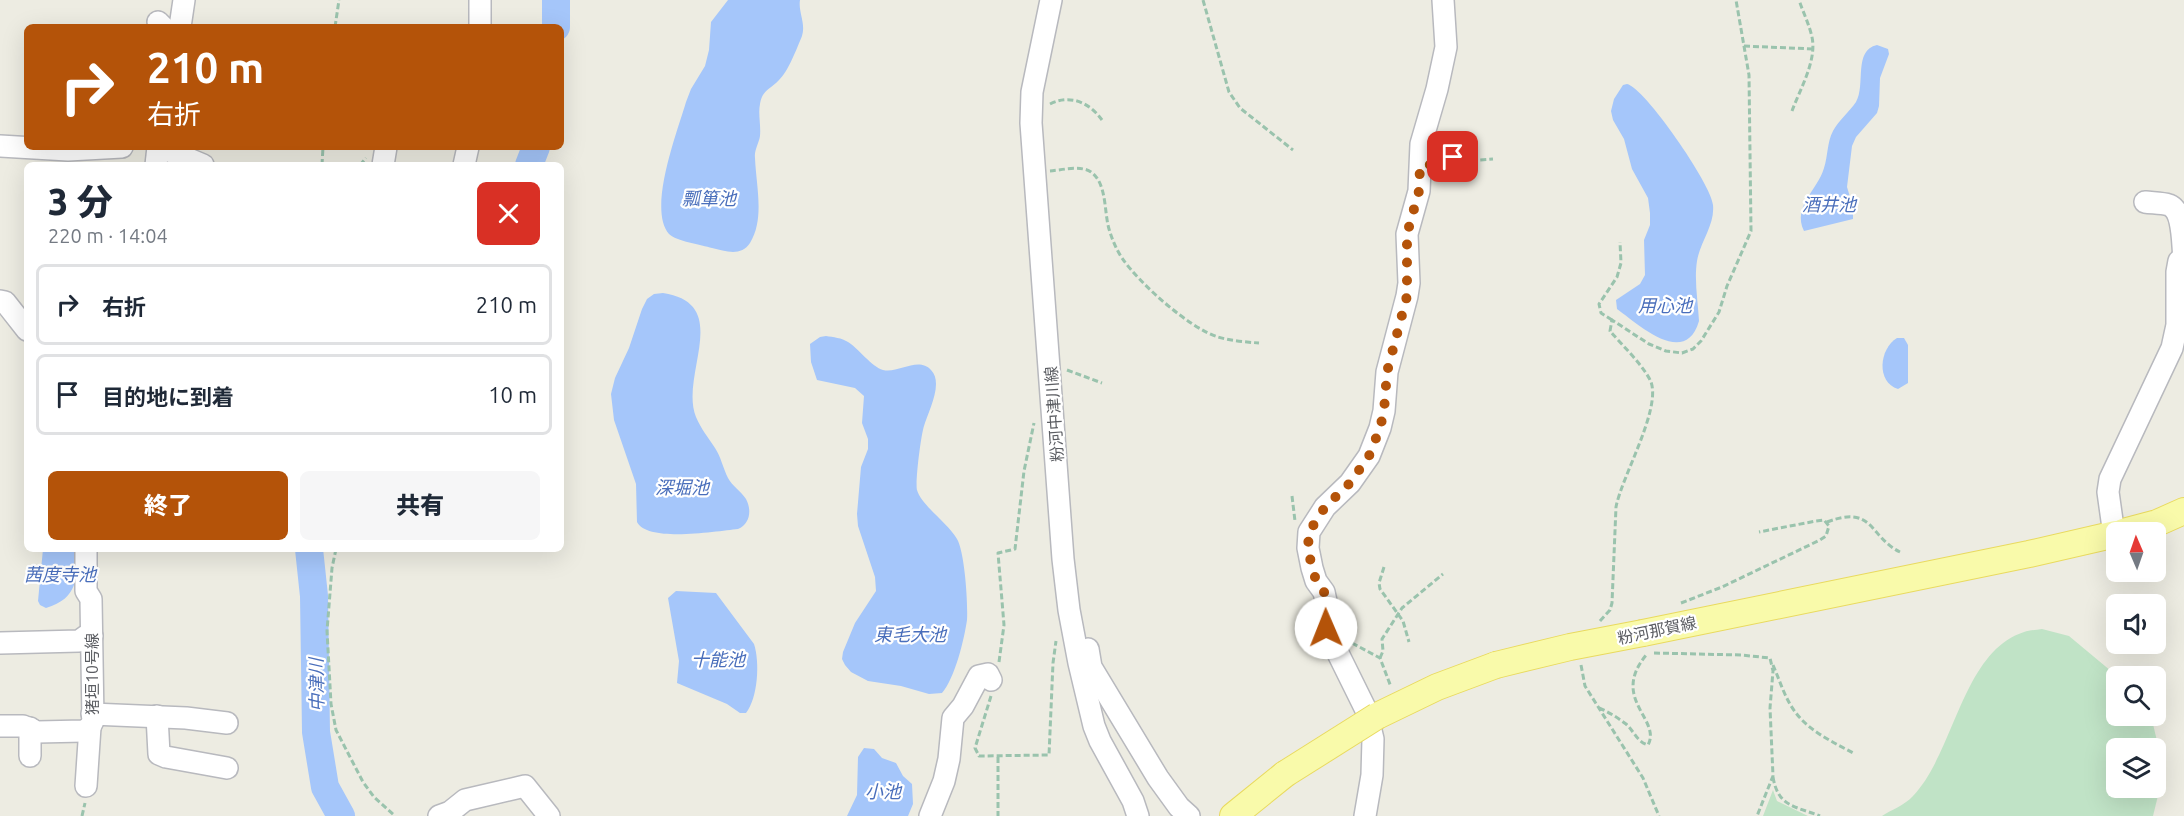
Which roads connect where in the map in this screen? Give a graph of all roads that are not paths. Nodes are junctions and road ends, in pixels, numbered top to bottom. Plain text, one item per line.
1 (183, 0) edge
2 (480, 0) edge
3 (1051, 0) edge
4 (1443, 0) edge
5 (180, 24) edge
6 (480, 24) edge
7 (0, 146) edge
8 (24, 147) edge
9 (161, 151) edge
10 (194, 162) edge
11 (2145, 202) dead end
12 (2184, 258) edge
13 (0, 300) edge
14 (24, 326) edge
15 (2184, 511) edge
16 (2115, 522) edge
17 (2159, 522) edge
18 (2106, 537) edge
19 (86, 552) edge
20 (1070, 613) junction
21 (92, 636) junction
22 (0, 643) edge
23 (992, 680) road end
24 (157, 716) junction
25 (91, 721) junction
26 (227, 723) dead end
27 (0, 726) edge
28 (30, 728) junction
29 (30, 756) dead end
30 (227, 768) dead end
31 (86, 786) dead end
32 (439, 816) edge
33 (549, 816) edge
34 (930, 816) edge
35 (1138, 816) edge
36 (1190, 816) edge
37 (1233, 816) edge
38 (1365, 816) edge

1 - 5 street
2 - 6 street
3 - 20 street, 粉河中津川線
4 - 38 street
7 - 8 street
9 - 10 street
11 - 12 street
12 - 16 street
13 - 14 street
15 - 17 main road, 粉河那賀線
18 - 37 main road, 粉河那賀線, bridge
19 - 21 street, 猪垣10号線
20 - 35 street, 粉河中津川線
20 - 36 street
21 - 22 street
21 - 25 street, 猪垣10号線
23 - 34 street
24 - 25 street
24 - 26 street
24 - 30 street
25 - 28 street, 猪垣10号線
25 - 31 street
27 - 28 street, 猪垣10号線
28 - 29 street
32 - 33 street

